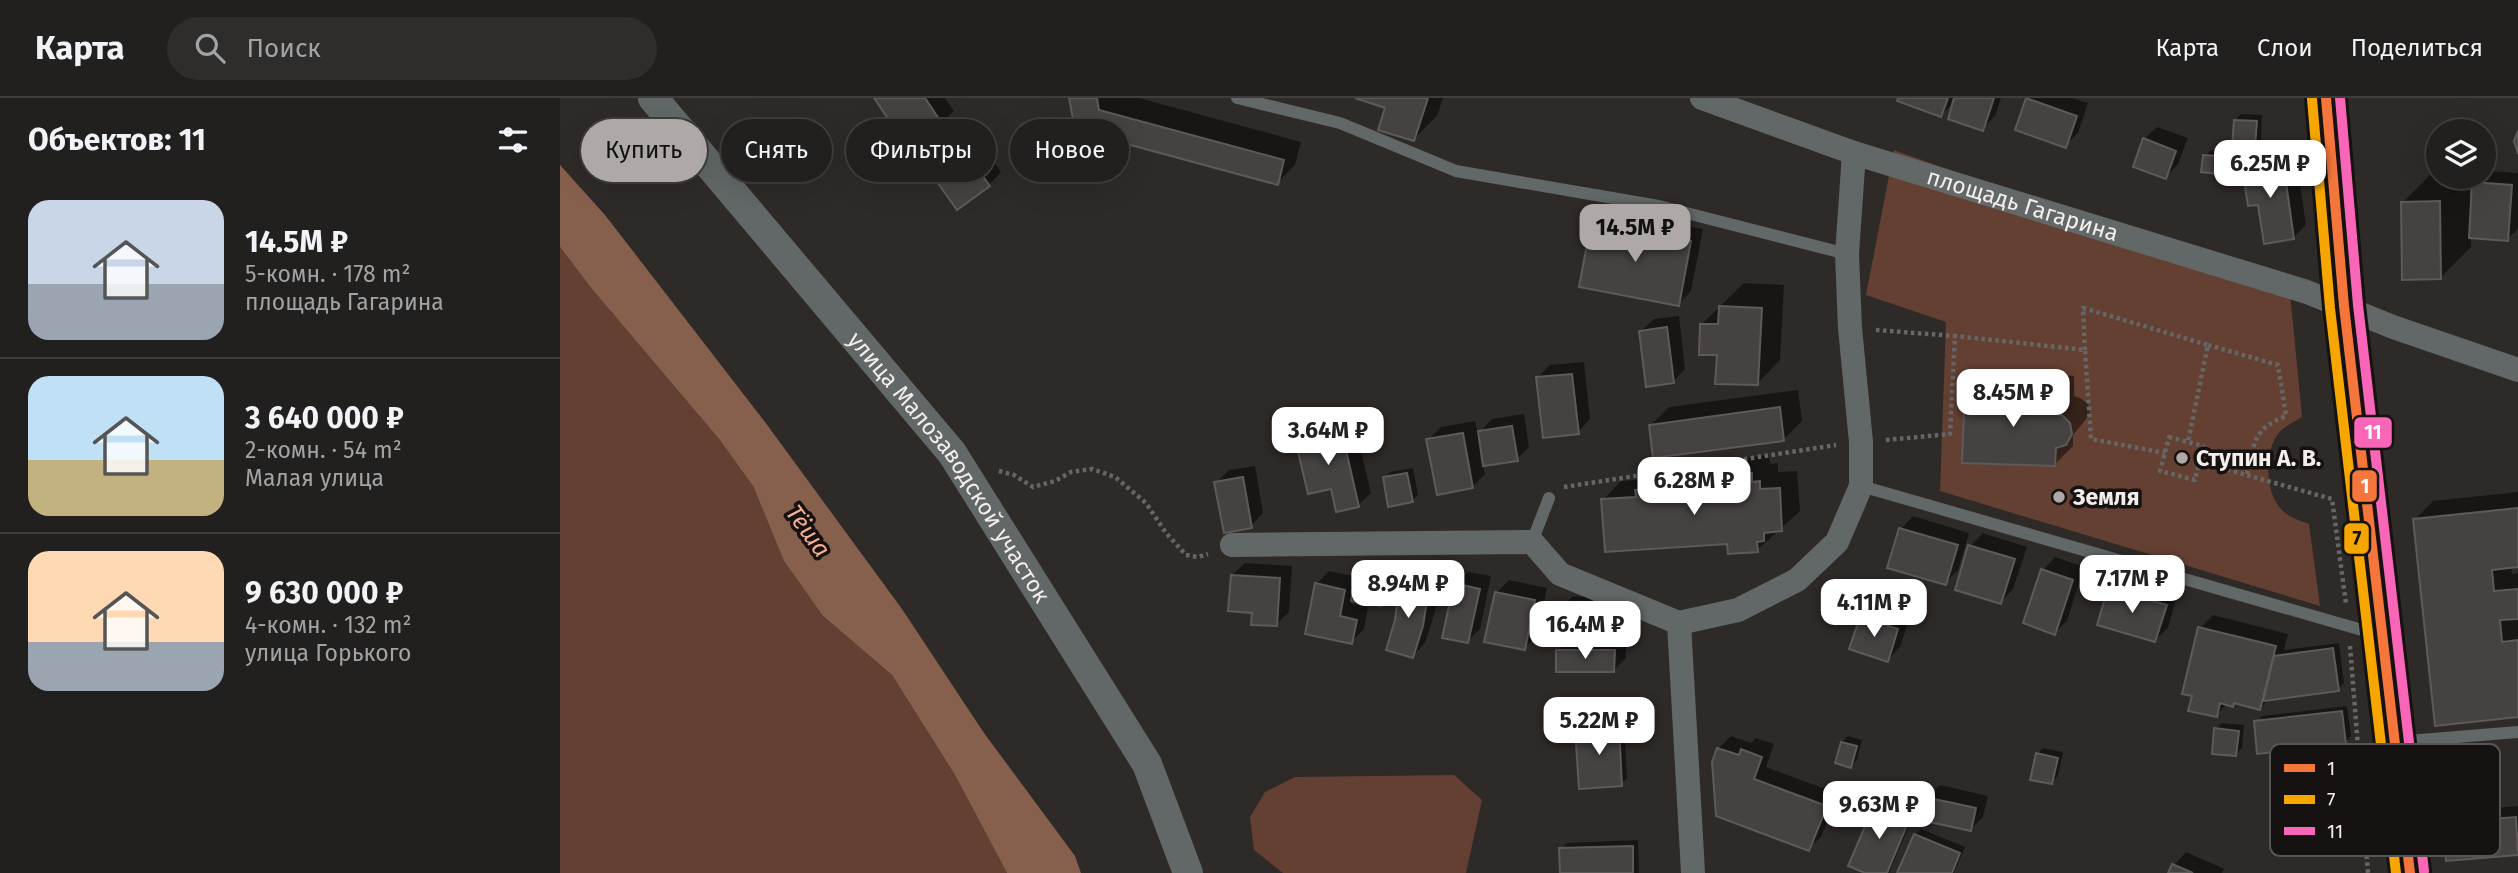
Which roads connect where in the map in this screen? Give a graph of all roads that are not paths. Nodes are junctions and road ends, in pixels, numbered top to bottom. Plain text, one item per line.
1 (653, 98) edge
2 (1237, 98) edge
3 (1702, 98) edge
4 (2326, 98) edge
5 (1854, 153) junction
6 (1847, 254) junction
7 (2344, 306) junction
8 (2518, 370) edge
9 (1861, 486) junction
10 (1549, 498) road end
11 (1532, 542) junction
12 (1232, 545) road end
13 (1679, 623) junction
14 (2383, 636) junction
15 (2518, 732) edge
16 (2395, 742) joint
17 (1696, 872) edge
18 (1188, 873) edge

1 - 18 street, улица Малозаводской участок
2 - 6 lane
3 - 5 street, площадь Гагарина
4 - 7 street
5 - 6 street
5 - 7 street, площадь Гагарина
6 - 9 street
7 - 8 street, площадь Гагарина
7 - 14 street
9 - 13 street
9 - 14 lane
10 - 11 lane
11 - 12 street
11 - 13 street
13 - 17 street
14 - 16 street
15 - 16 lane

